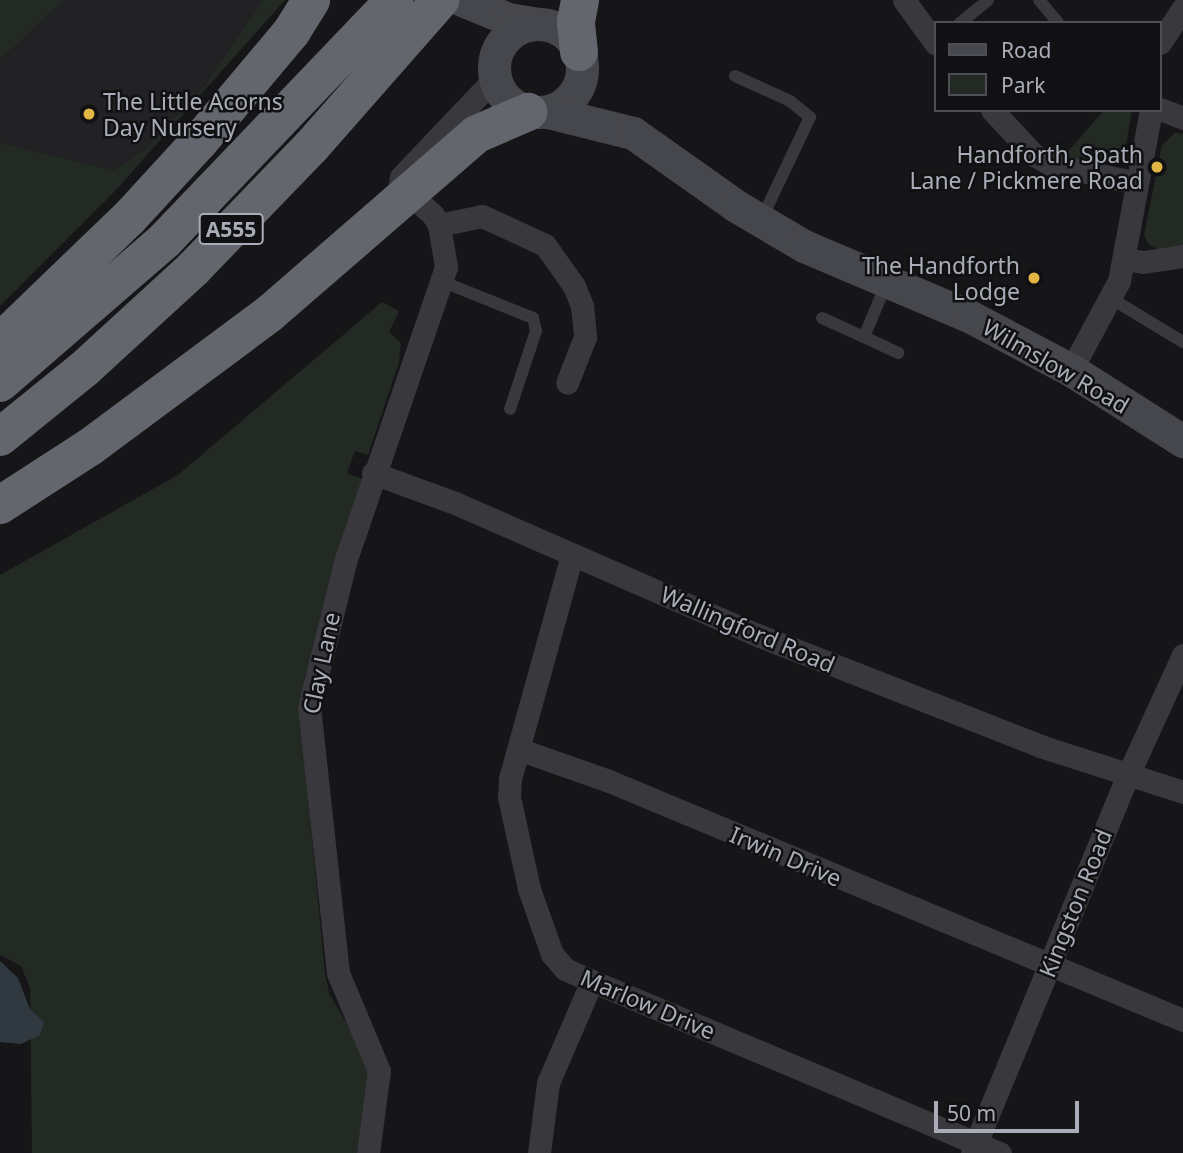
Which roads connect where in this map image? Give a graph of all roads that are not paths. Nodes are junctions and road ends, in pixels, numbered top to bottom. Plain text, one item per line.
1 (311, 0) edge
2 (394, 0) edge
3 (440, 0) edge
4 (462, 0) edge
5 (580, 0) edge
6 (904, 0) edge
7 (988, 0) edge
8 (1039, 0) edge
9 (1183, 8) edge
10 (962, 21) edge
11 (1056, 21) edge
12 (538, 24) junction
13 (934, 40) edge
14 (1162, 40) edge
15 (580, 55) junction
16 (494, 75) junction
17 (735, 76) dead end
18 (1162, 110) edge
19 (538, 112) junction
20 (994, 112) edge
21 (1151, 112) edge
22 (1183, 118) edge
23 (633, 133) junction
24 (1138, 183) junction
25 (407, 194) junction
26 (761, 220) junction
27 (439, 225) junction
28 (1183, 256) edge
29 (1126, 259) junction
30 (441, 281) junction
31 (887, 281) junction
32 (1112, 299) junction
33 (822, 318) dead end
34 (864, 337) junction
35 (0, 342) edge
36 (1183, 342) edge
37 (899, 352) dead end
38 (1071, 370) junction
39 (0, 383) edge
40 (567, 383) dead end
41 (510, 408) dead end
42 (0, 437) edge
43 (1183, 441) edge
44 (373, 473) junction
45 (0, 505) edge
46 (572, 555) junction
47 (1183, 655) edge
48 (522, 750) junction
49 (1128, 775) junction
50 (1183, 792) edge
51 (1049, 966) junction
52 (592, 981) junction
53 (1183, 1020) edge
54 (974, 1148) edge
55 (368, 1153) edge
56 (539, 1153) edge
57 (1000, 1153) edge

1 - 35 highway
2 - 39 highway, A555
3 - 42 highway, A555
4 - 12 main road
4 - 16 main road
5 - 15 highway
6 - 13 street
7 - 10 lane
8 - 11 lane
9 - 14 street
12 - 15 main road
12 - 16 main road
15 - 19 main road
15 - 23 main road, Wilmslow Road
16 - 19 main road
16 - 25 street
17 - 26 lane
18 - 22 street
19 - 23 main road, Wilmslow Road
19 - 25 highway
20 - 24 street
21 - 24 street
23 - 26 main road, Wilmslow Road
24 - 29 street
25 - 27 street
25 - 45 highway
26 - 31 main road, Wilmslow Road
27 - 30 street, Clay Lane
27 - 40 street
28 - 29 street
29 - 32 street
30 - 41 lane
30 - 44 street, Clay Lane
31 - 34 lane
31 - 38 main road, Wilmslow Road
32 - 36 lane
32 - 38 street
33 - 34 lane
34 - 37 lane
38 - 43 main road, Wilmslow Road
44 - 46 street, Wallingford Road
44 - 55 street, Clay Lane
46 - 48 street, Marlow Drive
46 - 49 street, Wallingford Road
47 - 49 street, Kingston Road
48 - 51 street, Irwin Drive
48 - 52 street, Marlow Drive
49 - 50 street, Wallingford Road
49 - 51 street, Kingston Road
51 - 53 street, Irwin Drive
51 - 54 street, Kingston Road
52 - 54 street, Marlow Drive
52 - 56 street
54 - 57 street, Marlow Drive

